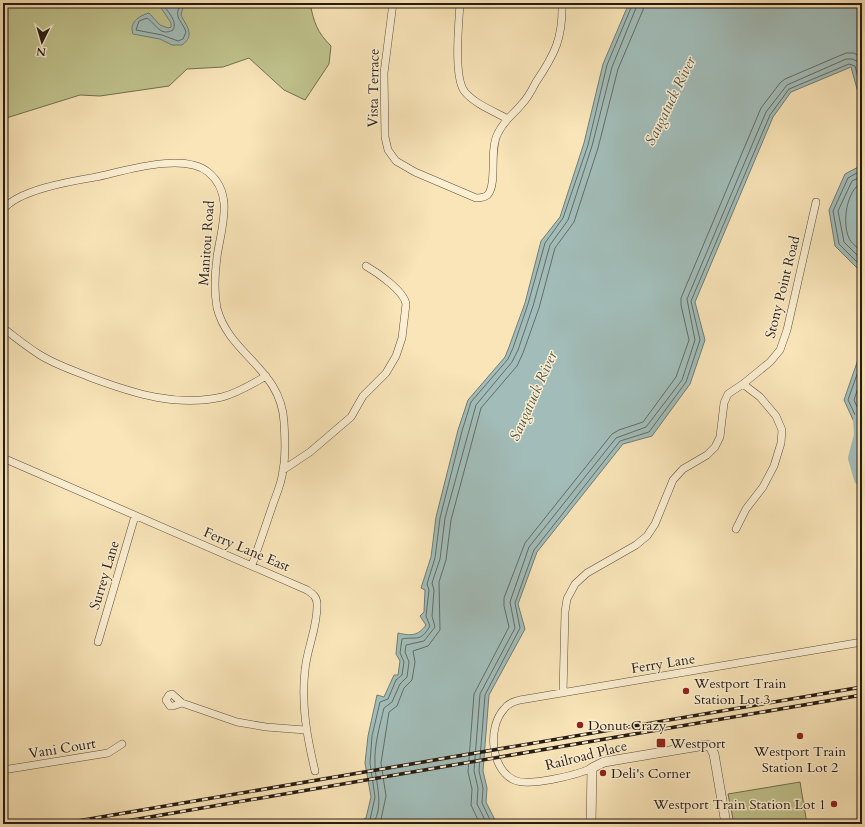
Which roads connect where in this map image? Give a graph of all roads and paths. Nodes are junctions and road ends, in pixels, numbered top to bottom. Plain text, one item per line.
1 (393, 3) edge
2 (460, 3) edge
3 (562, 3) edge
4 (506, 118) junction
5 (816, 202) dead end
6 (3, 210) edge
7 (366, 266) dead end
8 (3, 328) edge
9 (266, 376) junction
10 (744, 384) junction
11 (3, 458) edge
12 (283, 470) junction
13 (135, 516) junction
14 (736, 529) dead end
15 (252, 565) junction
16 (98, 642) dead end
17 (862, 642) edge
18 (563, 693) junction
19 (182, 703) dead end
20 (305, 730) junction
21 (495, 741) joint
22 (122, 744) dead end
23 (592, 768) junction
24 (3, 770) edge
25 (315, 771) dead end
26 (591, 824) edge
27 (726, 824) edge

1 - 4 street, Vista Terrace
2 - 4 street
3 - 4 street
5 - 10 street, Stony Point Road
6 - 9 street, Manitou Road
7 - 12 street
8 - 9 street
9 - 12 street, Manitou Road
10 - 14 street
10 - 18 street, Stony Point Road
11 - 13 street, Ferry Lane East
12 - 15 street, Manitou Road
13 - 15 street, Ferry Lane East
13 - 16 street, Surrey Lane
15 - 20 street, Ferry Lane East
17 - 18 street, Ferry Lane
18 - 21 street, Ferry Lane
19 - 20 street
20 - 25 street, Ferry Lane East
21 - 23 street, Railroad Place
22 - 24 street, Vani Court
23 - 26 street
23 - 27 street, Railroad Place

